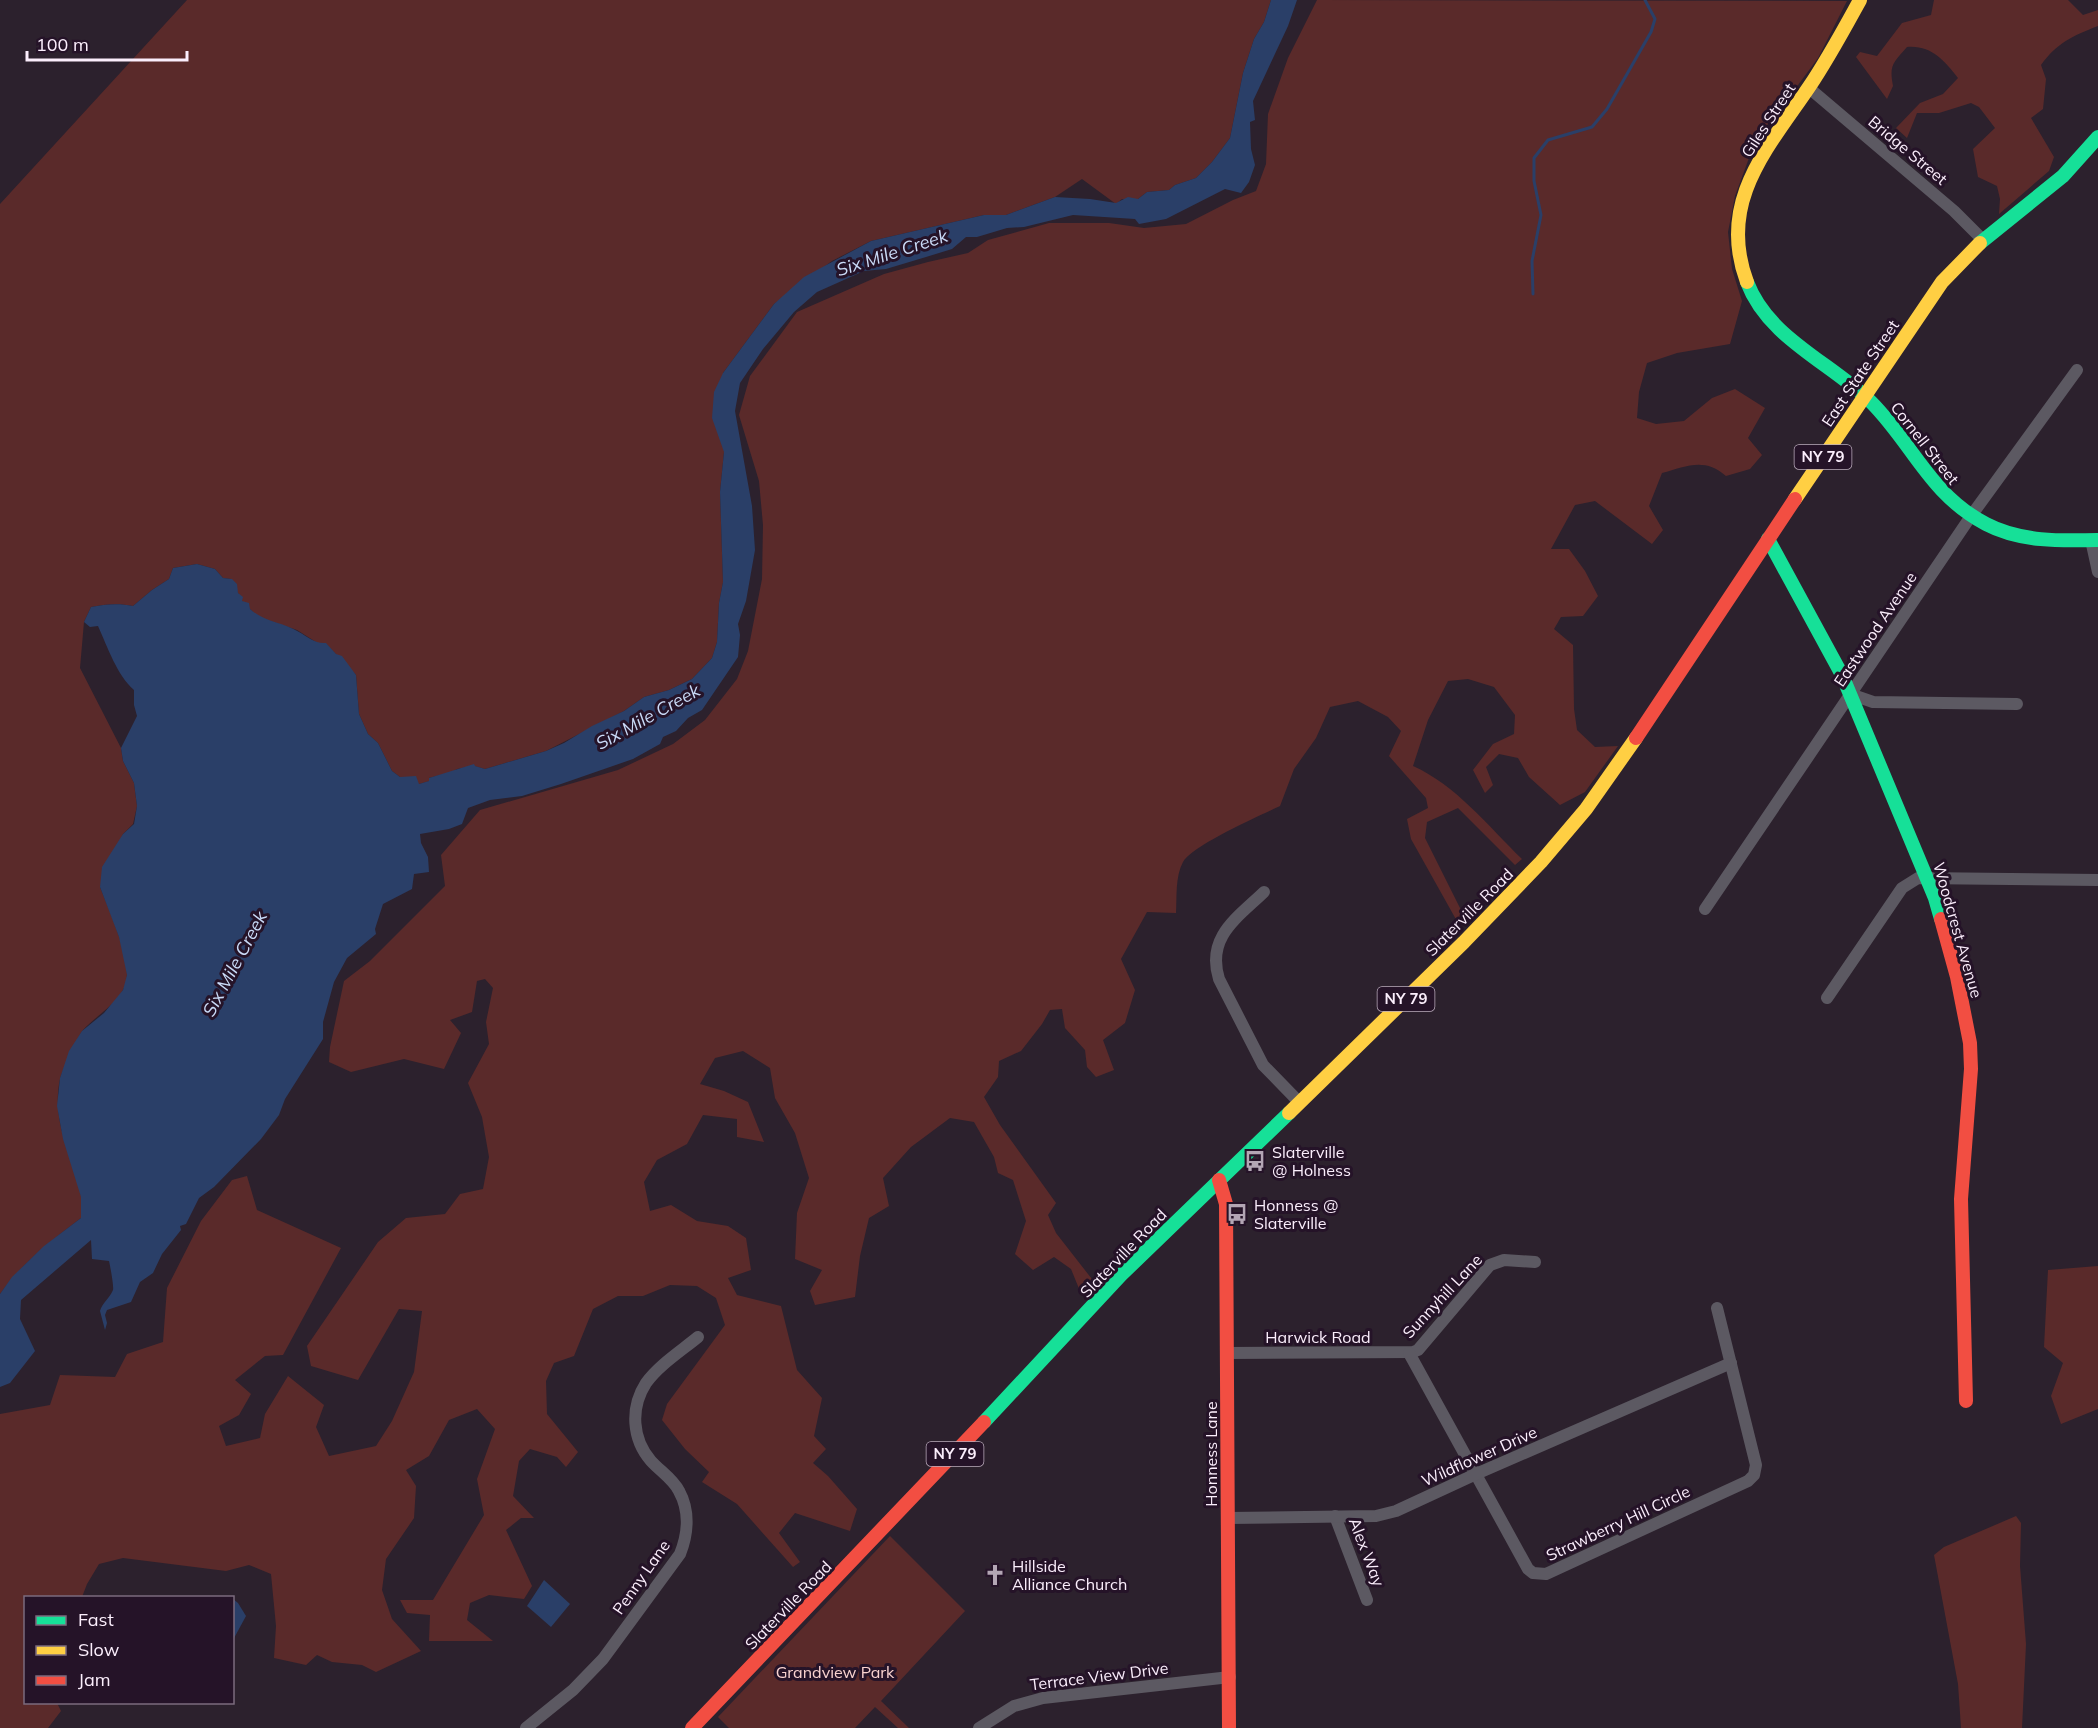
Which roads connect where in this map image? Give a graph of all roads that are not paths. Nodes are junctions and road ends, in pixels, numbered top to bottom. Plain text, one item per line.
1 (1860, 0) edge
2 (1809, 88) junction
3 (2098, 137) edge
4 (1983, 240) junction
5 (2077, 370) dead end
6 (1864, 396) junction
7 (1971, 516) junction
8 (1768, 539) junction
9 (2095, 540) edge
10 (2098, 572) edge
11 (1850, 694) junction
12 (2017, 704) dead end
13 (1586, 809) joint
14 (1926, 876) junction
15 (2098, 880) edge
16 (1264, 892) dead end
17 (1705, 909) dead end
18 (1827, 998) dead end
19 (1300, 1103) junction
20 (1219, 1180) junction
21 (1535, 1262) dead end
22 (1717, 1308) dead end
23 (698, 1337) dead end
24 (1227, 1353) junction
25 (1409, 1353) junction
26 (1731, 1363) junction
27 (1966, 1401) dead end
28 (1476, 1474) junction
29 (1335, 1516) junction
30 (1228, 1518) junction
31 (1367, 1600) dead end
32 (1230, 1677) junction
33 (526, 1728) edge
34 (692, 1728) edge
35 (979, 1728) edge
36 (1229, 1728) edge

1 - 2 main road, Giles Street
2 - 4 street, Bridge Street
2 - 6 main road, Giles Street
3 - 4 main road, East State Street / NY 79
4 - 6 main road, East State Street / NY 79
5 - 7 street, Eastwood Avenue
6 - 7 main road, Cornell Street
6 - 8 main road, East State Street / NY 79
7 - 9 main road, Cornell Street
7 - 11 street, Eastwood Avenue
8 - 11 main road, Woodcrest Avenue
8 - 13 main road, East State Street / NY 79
9 - 10 street
11 - 12 street
11 - 14 main road, Woodcrest Avenue
11 - 17 street, Eastwood Avenue
13 - 19 main road, Slaterville Road / NY 79
14 - 15 street
14 - 18 street
14 - 27 main road, Woodcrest Avenue
16 - 19 street
19 - 20 main road, Slaterville Road / NY 79
20 - 24 main road, Honness Lane
20 - 34 main road, Slaterville Road / NY 79
21 - 25 street, Sunnyhill Lane
22 - 26 street, Strawberry Hill Circle
23 - 33 street, Penny Lane
24 - 25 street, Harwick Road
24 - 30 main road, Honness Lane
25 - 28 street, Strawberry Hill Circle
26 - 28 street, Wildflower Drive
26 - 28 street, Strawberry Hill Circle
28 - 29 street, Wildflower Drive
29 - 30 street, Wildflower Drive
29 - 31 street, Alex Way
30 - 32 main road, Honness Lane
32 - 35 street, Terrace View Drive
32 - 36 main road, Honness Lane

